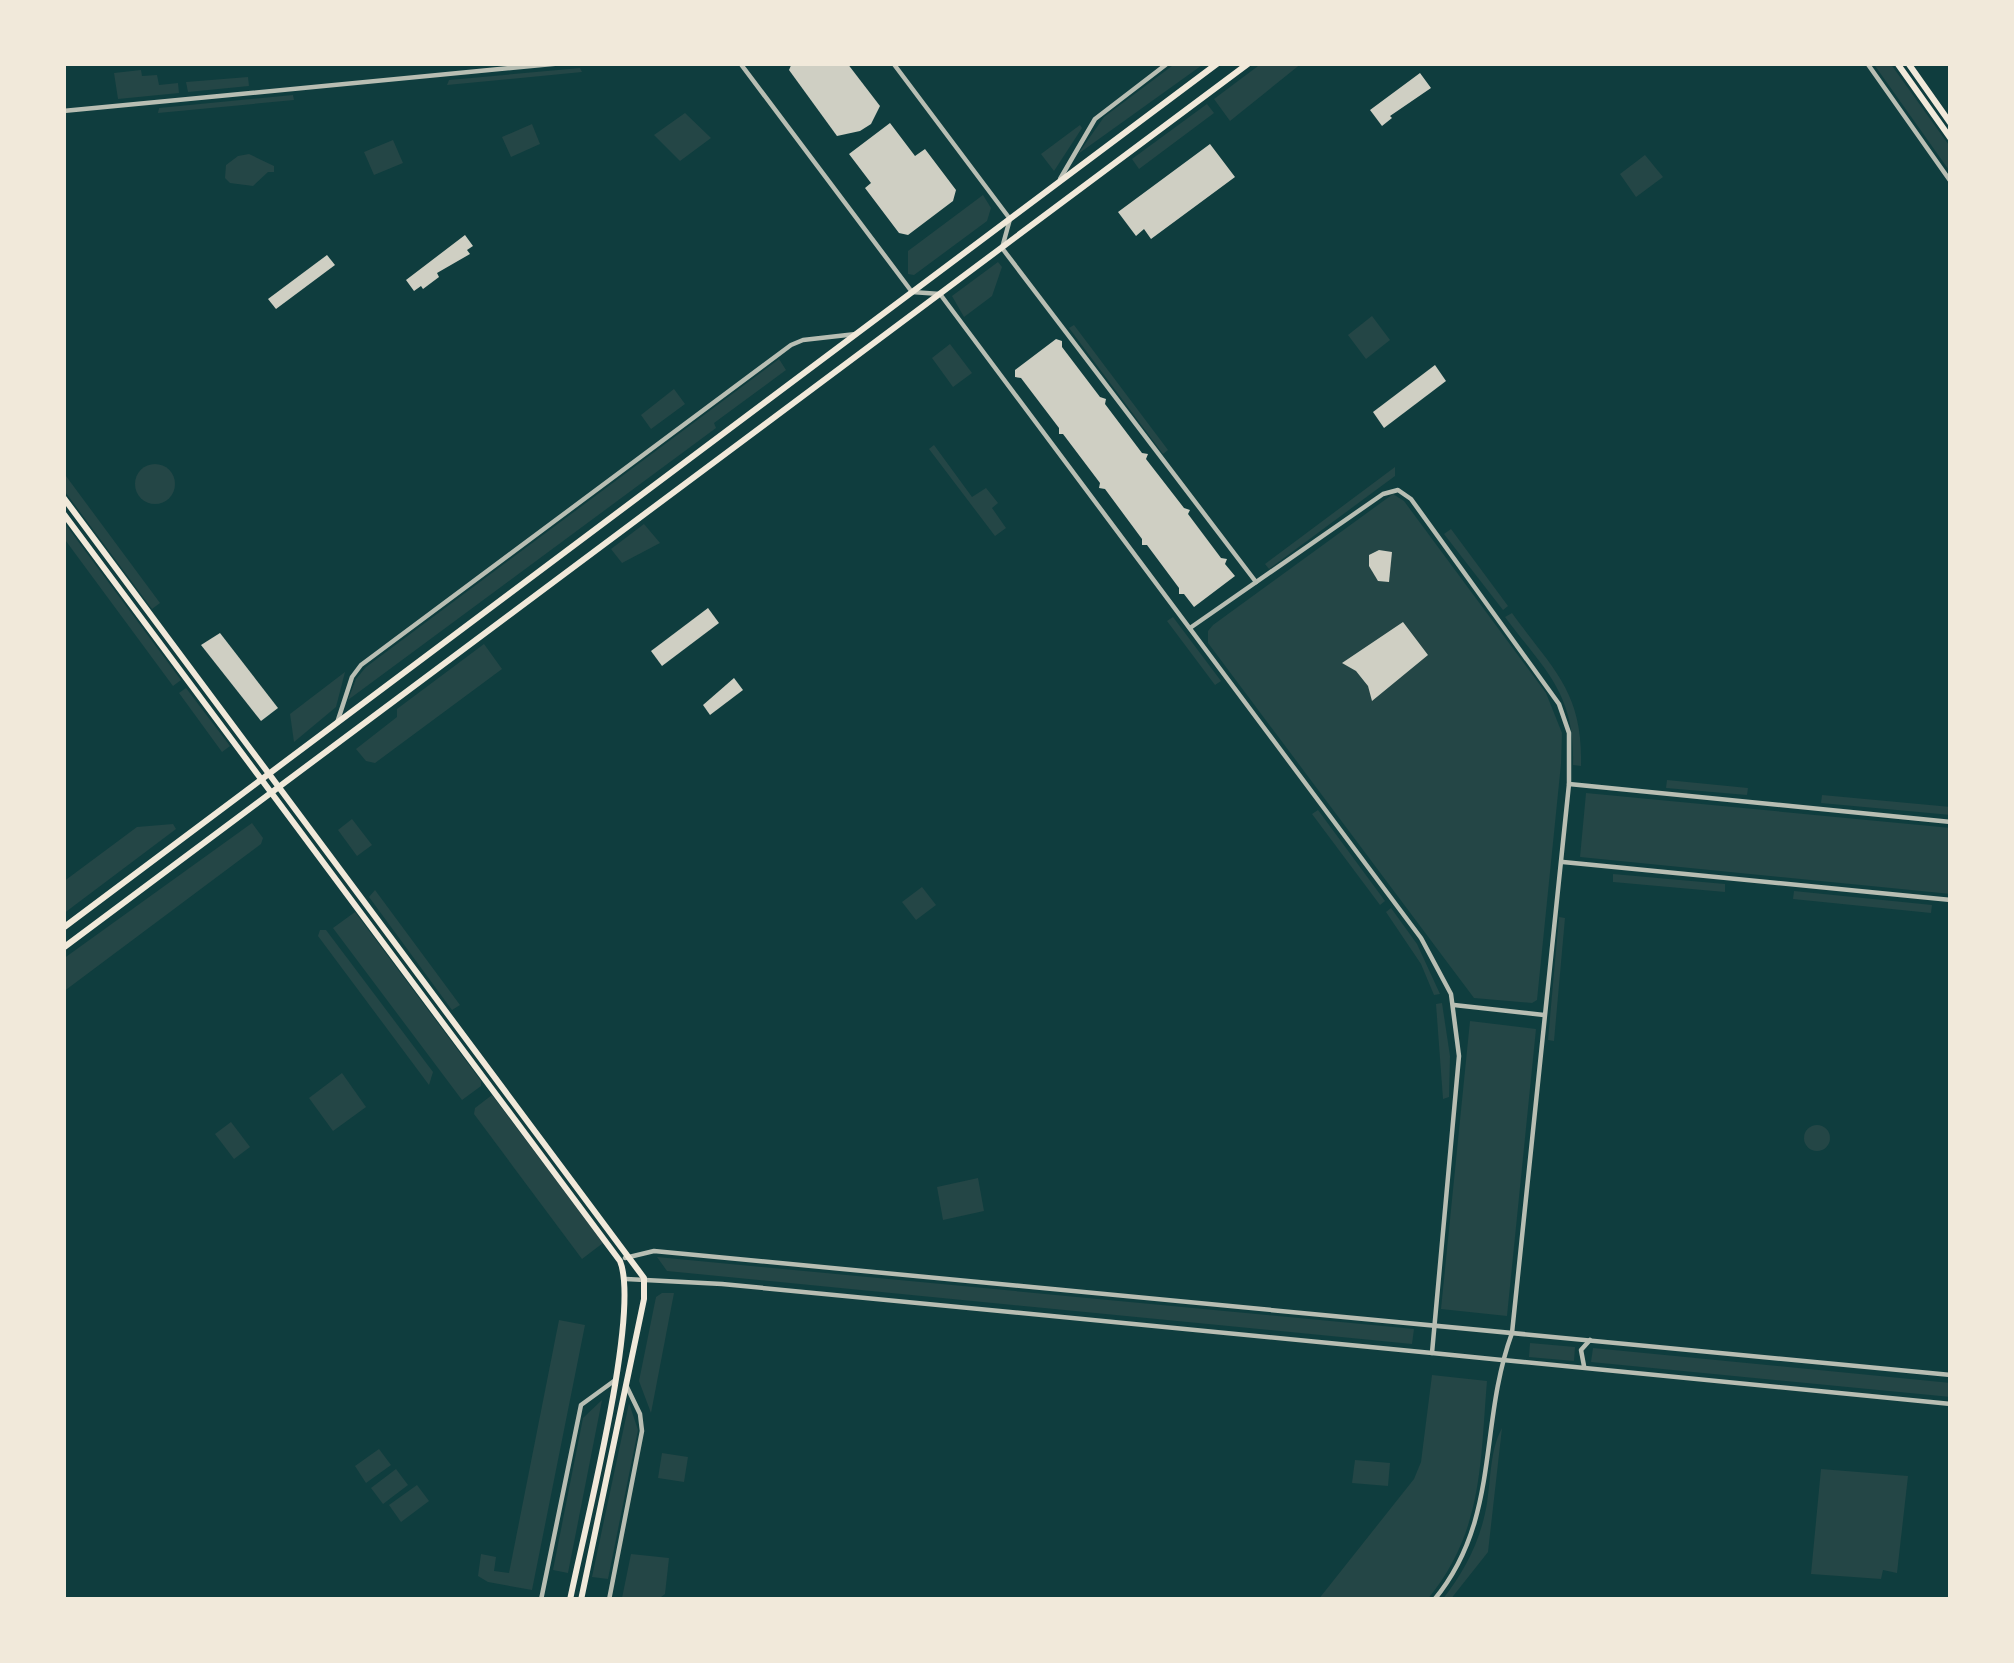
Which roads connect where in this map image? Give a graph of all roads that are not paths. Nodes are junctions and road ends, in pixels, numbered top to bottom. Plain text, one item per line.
1 (563, 63) edge
2 (740, 63) edge
3 (893, 63) edge
4 (1168, 63) edge
5 (1218, 63) edge
6 (1249, 63) edge
7 (1867, 63) edge
8 (1897, 63) edge
9 (1908, 63) edge
10 (63, 111) edge
11 (1951, 124) edge
12 (1951, 139) edge
13 (1951, 182) edge
14 (1057, 184) junction
15 (1010, 219) junction
16 (991, 234) junction
17 (1002, 248) junction
18 (929, 280) junction
19 (912, 292) junction
20 (940, 295) junction
21 (858, 334) junction
22 (63, 497) edge
23 (63, 513) edge
24 (1256, 582) junction
25 (1190, 628) junction
26 (337, 723) junction
27 (270, 774) junction
28 (261, 780) junction
29 (1569, 784) junction
30 (281, 788) junction
31 (271, 795) junction
32 (1951, 822) edge
33 (1562, 862) junction
34 (1951, 900) edge
35 (63, 928) edge
36 (63, 948) edge
37 (1454, 1005) junction
38 (1544, 1015) junction
39 (630, 1255) junction
40 (620, 1261) junction
41 (644, 1278) junction
42 (626, 1279) junction
43 (1435, 1325) junction
44 (1512, 1333) junction
45 (1590, 1340) junction
46 (1432, 1353) junction
47 (1502, 1360) junction
48 (1586, 1369) junction
49 (1951, 1375) edge
50 (614, 1382) junction
51 (625, 1383) junction
52 (1951, 1403) edge
53 (541, 1600) edge
54 (571, 1600) edge
55 (581, 1600) edge
56 (609, 1600) edge
57 (1435, 1600) edge

1 - 10 street
2 - 19 street
3 - 15 street
4 - 14 street
5 - 14 main road
6 - 17 main road
7 - 13 street
8 - 12 main road
9 - 11 main road
14 - 15 main road
15 - 16 main road
15 - 17 street
16 - 17 main road
16 - 18 main road
17 - 20 main road
17 - 24 street
18 - 19 main road
18 - 20 main road
19 - 20 street
19 - 21 main road
20 - 25 street
20 - 30 main road
21 - 26 main road
21 - 26 street
22 - 27 main road
23 - 28 main road
24 - 25 street
24 - 29 street
25 - 37 street
26 - 27 main road
27 - 28 main road
27 - 30 main road
28 - 31 main road
28 - 35 main road
29 - 32 street
29 - 33 street
30 - 31 main road
30 - 39 main road
31 - 36 main road
31 - 40 main road
33 - 34 street
33 - 38 street
37 - 38 street
37 - 43 street
38 - 44 street
39 - 40 street
39 - 41 main road
39 - 43 street
40 - 42 main road
41 - 42 street
41 - 46 street
41 - 51 main road
42 - 50 main road
43 - 44 street
43 - 46 street
44 - 45 street
44 - 47 street
45 - 48 street
45 - 49 street
46 - 47 street
47 - 48 street
47 - 57 street
48 - 52 street
50 - 53 street
50 - 54 main road
51 - 55 main road
51 - 56 street

